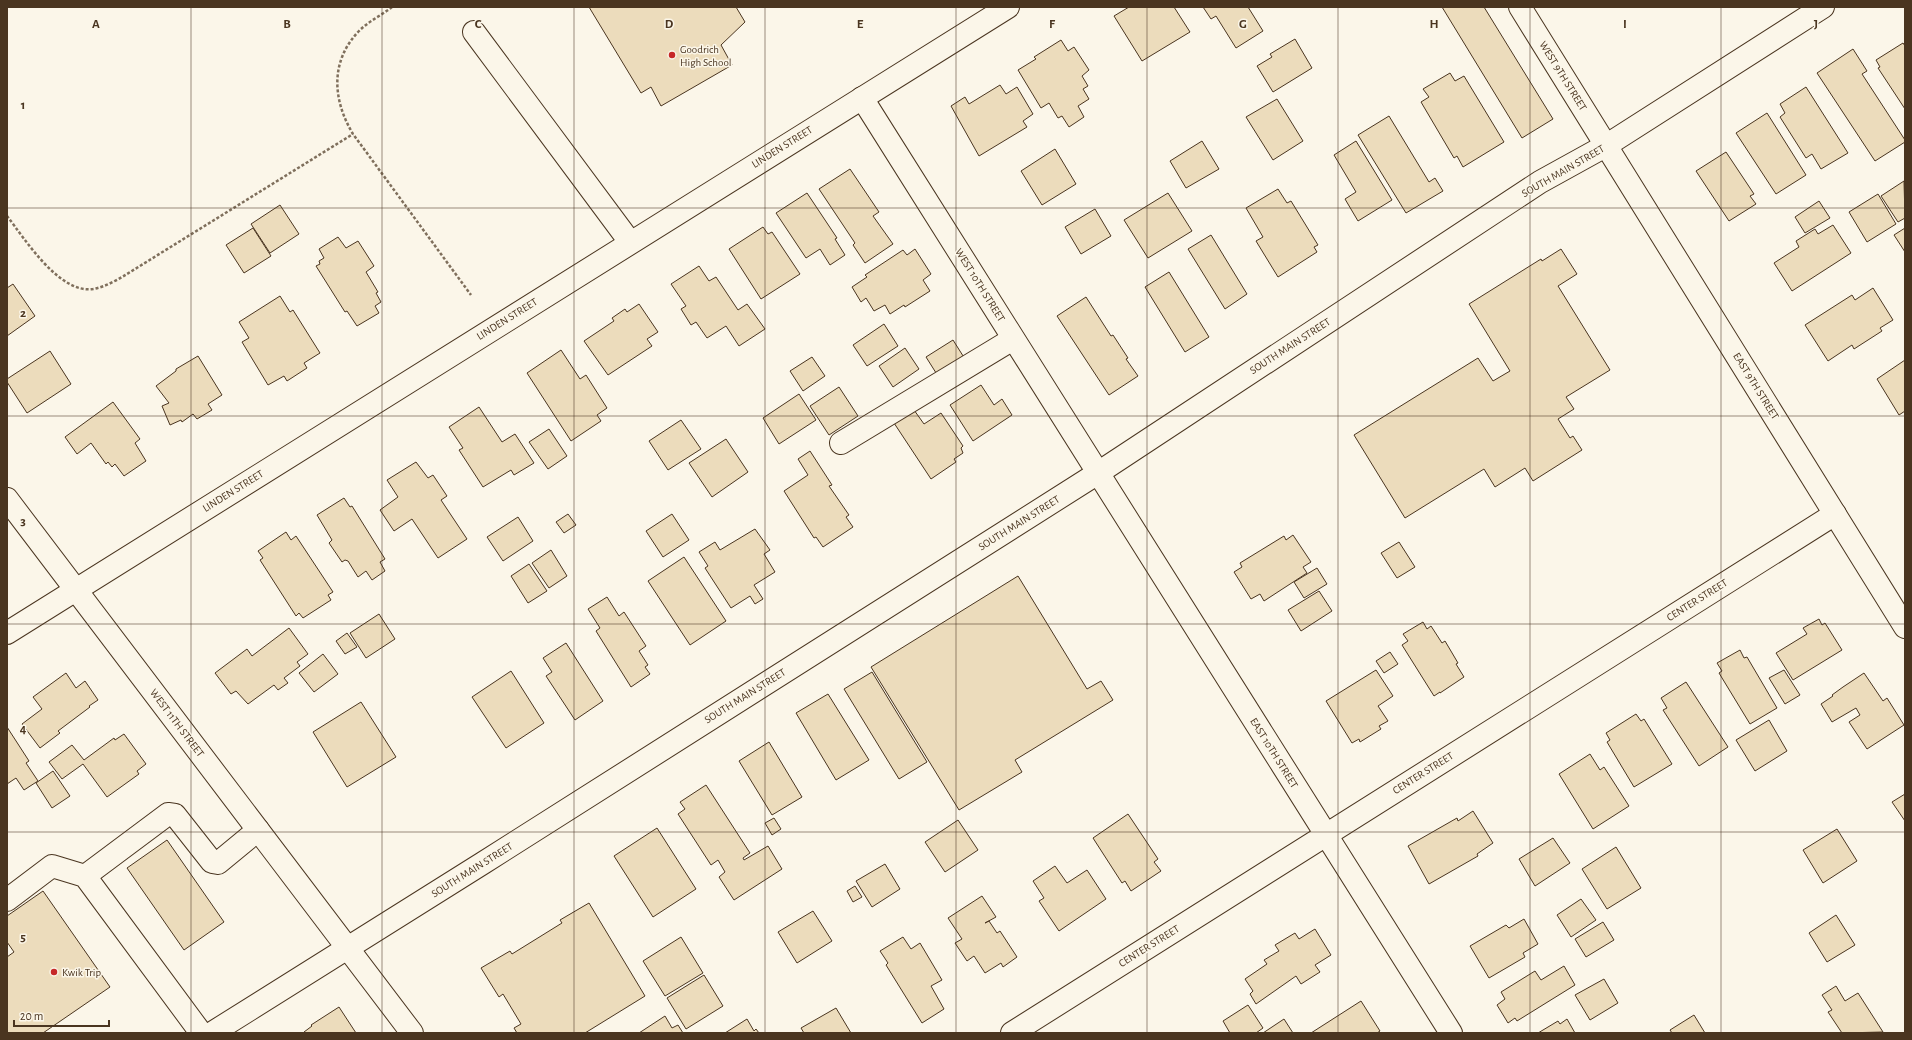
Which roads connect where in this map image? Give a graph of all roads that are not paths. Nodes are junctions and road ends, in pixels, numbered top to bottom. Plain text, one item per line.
1 (1008, 7) edge
2 (1520, 7) edge
3 (1823, 7) edge
4 (474, 32) dead end
5 (862, 98) junction
6 (1607, 145) junction
7 (630, 242) junction
8 (1014, 339) junction
9 (842, 444) dead end
10 (1098, 472) junction
11 (7, 499) edge
12 (1835, 514) junction
13 (76, 590) junction
14 (1905, 627) edge
15 (7, 632) edge
16 (258, 830) junction
17 (1326, 835) junction
18 (84, 876) junction
19 (7, 900) edge
20 (348, 948) junction
21 (201, 1033) edge
22 (212, 1033) edge
23 (412, 1033) edge
24 (1012, 1033) edge
25 (1451, 1033) edge

1 - 5 street, LINDEN STREET
2 - 6 street, WEST 9TH STREET
3 - 6 street, SOUTH MAIN STREET
4 - 7 street
5 - 7 street, LINDEN STREET
5 - 8 street, WEST 10TH STREET
6 - 10 street, SOUTH MAIN STREET
6 - 12 street, EAST 9TH STREET
7 - 13 street, LINDEN STREET
8 - 9 street
8 - 10 street, WEST 10TH STREET
10 - 17 street, EAST 10TH STREET
10 - 20 street, SOUTH MAIN STREET
11 - 13 street, WEST 11TH STREET
12 - 14 street, EAST 9TH STREET
12 - 17 street, CENTER STREET
13 - 15 street, LINDEN STREET
13 - 16 street, WEST 11TH STREET
16 - 18 street
16 - 20 street, WEST 11TH STREET
17 - 24 street, CENTER STREET
17 - 25 street, EAST 10TH STREET
18 - 19 street
18 - 21 street
20 - 22 street, SOUTH MAIN STREET
20 - 23 street, WEST 11TH STREET

